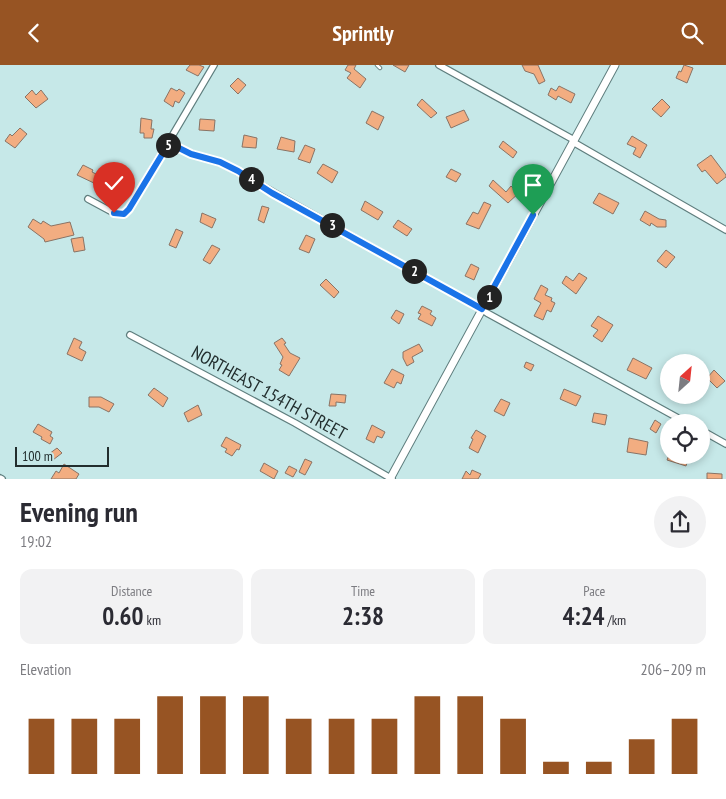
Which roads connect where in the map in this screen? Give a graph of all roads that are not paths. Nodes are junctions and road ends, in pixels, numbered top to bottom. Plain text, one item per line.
1 (214, 65) edge
2 (377, 65) edge
3 (439, 65) edge
4 (615, 65) edge
5 (380, 68) dead end
6 (574, 141) junction
7 (169, 143) junction
8 (88, 199) dead end
9 (726, 230) edge
10 (482, 309) junction
11 (130, 335) dead end
12 (671, 414) edge
13 (710, 435) edge
14 (726, 444) edge
15 (391, 479) edge

1 - 7 street
2 - 5 lane
3 - 6 street
4 - 6 street
6 - 9 street
6 - 10 street
7 - 8 street
7 - 10 street
10 - 12 street
10 - 15 street
11 - 15 street, NORTHEAST 154TH STREET
13 - 14 street

